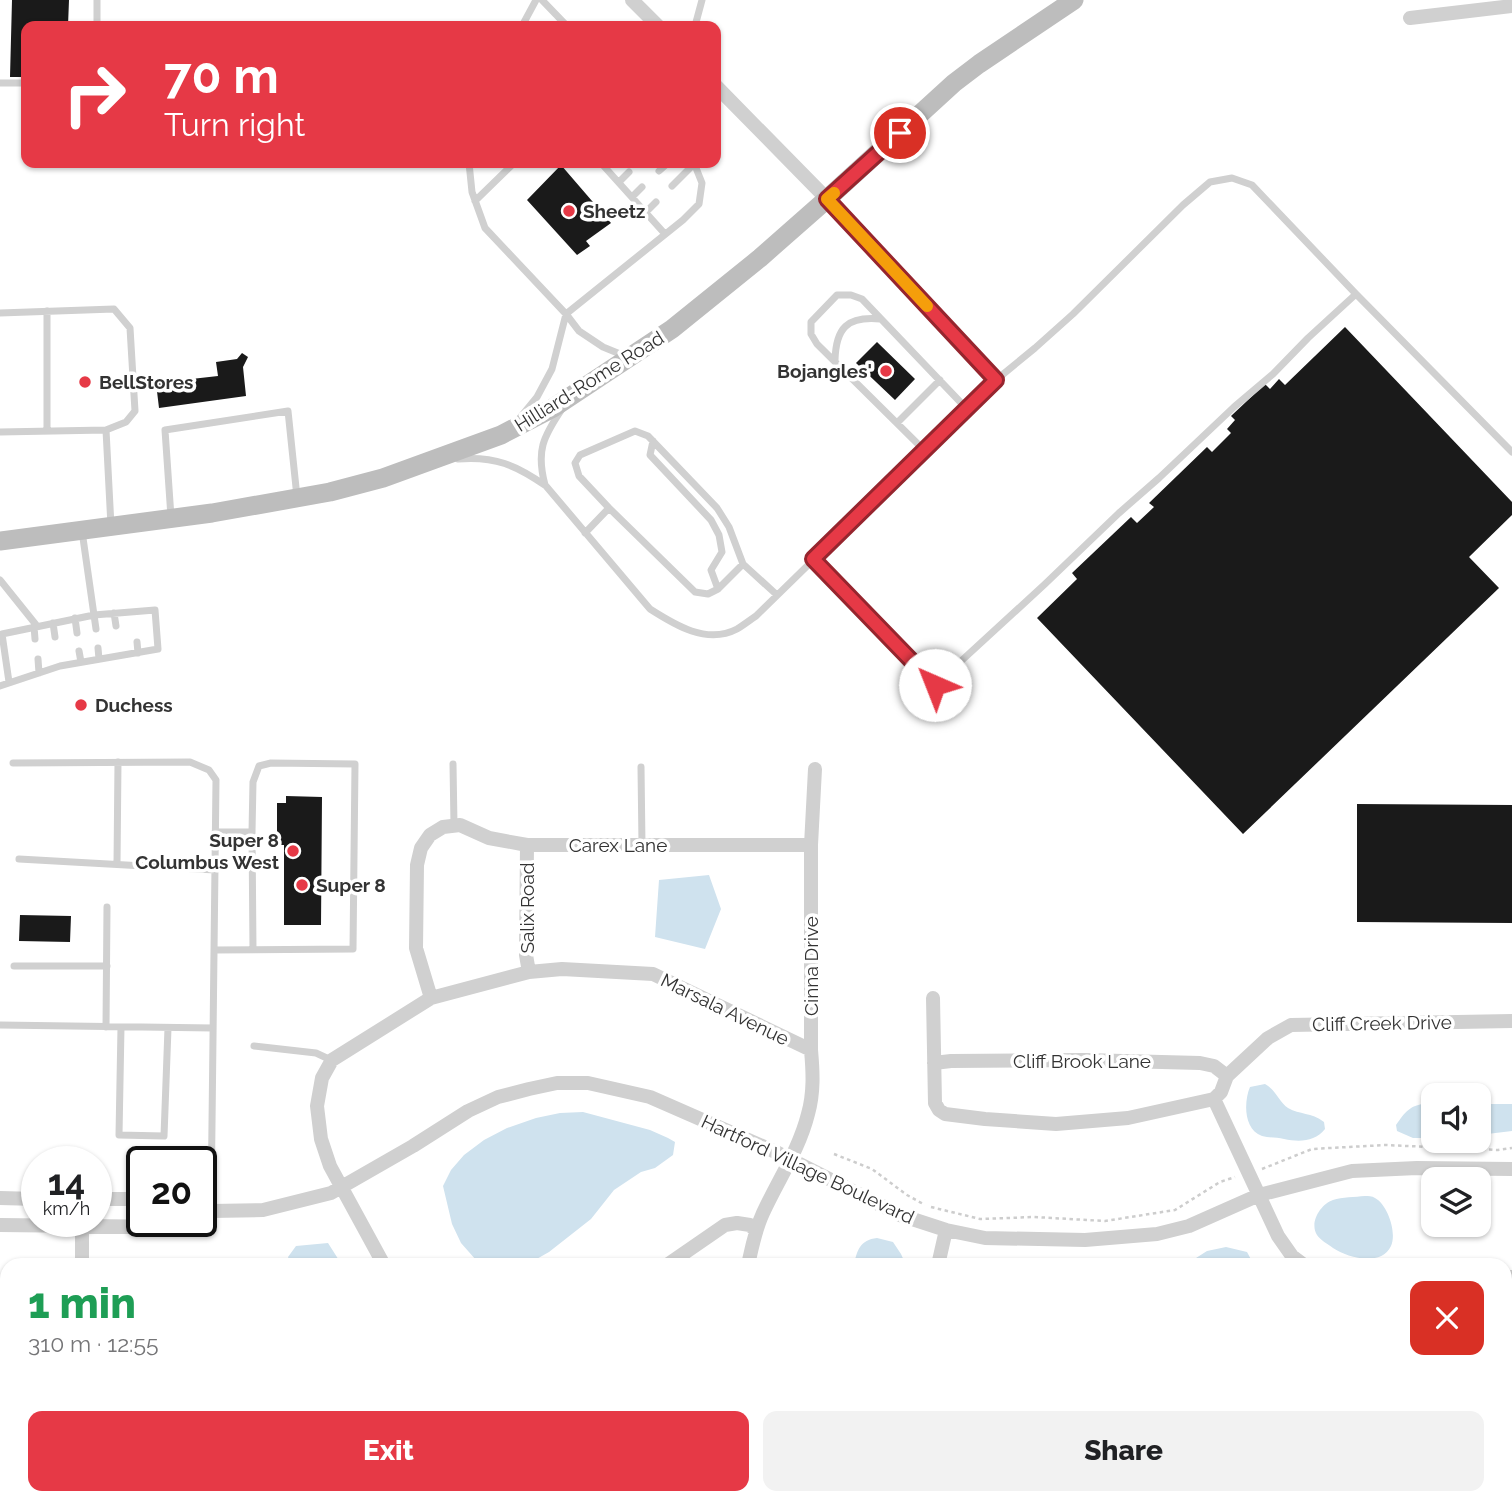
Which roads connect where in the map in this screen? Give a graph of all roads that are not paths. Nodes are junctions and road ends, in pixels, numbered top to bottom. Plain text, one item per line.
1 (97, 0) edge
2 (536, 0) edge
3 (542, 0) edge
4 (632, 0) edge
5 (702, 0) edge
6 (1074, 0) edge
7 (1512, 6) edge
8 (1410, 18) dead end
9 (97, 21) edge
10 (525, 21) edge
11 (562, 21) edge
12 (652, 21) edge
13 (696, 21) edge
14 (0, 83) edge
15 (21, 83) edge
16 (721, 91) edge
17 (470, 168) edge
18 (509, 168) edge
19 (607, 168) edge
20 (662, 168) edge
21 (690, 168) edge
22 (697, 168) edge
23 (659, 171) dead end
24 (629, 172) dead end
25 (618, 182) junction
26 (672, 186) dead end
27 (642, 187) dead end
28 (632, 197) junction
29 (827, 199) junction
30 (475, 201) junction
31 (656, 202) dead end
32 (646, 212) junction
33 (665, 234) junction
34 (1356, 294) junction
35 (47, 311) junction
36 (0, 313) edge
37 (566, 314) junction
38 (881, 319) junction
39 (629, 358) junction
40 (835, 360) junction
41 (940, 380) junction
42 (996, 380) junction
43 (572, 396) junction
44 (966, 408) junction
45 (897, 423) junction
46 (106, 430) junction
47 (510, 430) junction
48 (47, 431) junction
49 (0, 432) edge
50 (653, 441) junction
51 (925, 450) junction
52 (1512, 452) edge
53 (430, 461) junction
54 (546, 486) junction
55 (297, 497) junction
56 (609, 508) junction
57 (171, 518) junction
58 (111, 526) junction
59 (82, 530) junction
60 (586, 533) junction
61 (0, 541) edge
62 (813, 559) junction
63 (743, 564) junction
64 (0, 580) edge
65 (718, 589) junction
66 (777, 595) junction
67 (134, 611) junction
68 (114, 613) junction
69 (94, 615) junction
70 (75, 618) junction
71 (53, 622) junction
72 (135, 623) dead end
73 (116, 625) dead end
74 (36, 626) junction
75 (96, 629) dead end
76 (77, 633) dead end
77 (55, 637) dead end
78 (35, 639) dead end
79 (137, 642) dead end
80 (119, 646) dead end
81 (98, 648) dead end
82 (79, 651) dead end
83 (138, 653) junction
84 (58, 656) dead end
85 (120, 656) junction
86 (38, 659) dead end
87 (99, 659) junction
88 (81, 662) junction
89 (60, 666) junction
90 (39, 673) junction
91 (9, 682) junction
92 (0, 686) edge
93 (13, 762) dead end
94 (118, 762) junction
95 (453, 764) dead end
96 (641, 767) dead end
97 (814, 769) dead end
98 (454, 825) junction
99 (215, 832) junction
100 (252, 832) junction
101 (527, 845) junction
102 (642, 845) junction
103 (811, 845) junction
104 (19, 859) dead end
105 (117, 864) junction
106 (215, 870) junction
107 (107, 907) dead end
108 (214, 950) junction
109 (253, 950) junction
110 (14, 966) dead end
111 (107, 966) junction
112 (529, 972) junction
113 (431, 998) junction
114 (933, 998) dead end
115 (1512, 1021) edge
116 (0, 1025) edge
117 (106, 1027) junction
118 (121, 1027) junction
119 (168, 1028) junction
120 (213, 1028) junction
121 (254, 1046) dead end
122 (811, 1050) junction
123 (332, 1060) junction
124 (934, 1063) junction
125 (1227, 1076) junction
126 (1214, 1099) junction
127 (207, 1146) edge
128 (790, 1159) junction
129 (1512, 1169) edge
130 (343, 1186) junction
131 (1259, 1195) junction
132 (0, 1198) edge
133 (21, 1199) edge
134 (217, 1212) edge
135 (0, 1225) edge
136 (21, 1226) edge
137 (946, 1230) junction
138 (756, 1231) junction
139 (82, 1237) edge
140 (82, 1258) edge
141 (380, 1258) edge
142 (677, 1258) edge
143 (750, 1258) edge
144 (940, 1258) edge
145 (1295, 1258) edge

1 - 9 lane
2 - 10 lane
3 - 11 lane
4 - 12 street
5 - 13 lane
6 - 29 main road, Hilliard-Rome Road
7 - 8 street
14 - 15 lane
16 - 29 street
17 - 30 lane
18 - 30 lane
19 - 25 lane
20 - 23 lane
21 - 26 lane
22 - 33 lane
24 - 25 lane
25 - 28 lane
27 - 28 lane
28 - 32 lane
29 - 39 main road, Hilliard-Rome Road
29 - 42 lane
30 - 37 lane
31 - 32 lane
32 - 33 lane
33 - 37 lane
34 - 42 lane
34 - 52 lane
34 - 62 lane
35 - 36 lane
35 - 46 lane
35 - 48 lane
37 - 39 lane
37 - 47 lane
38 - 40 lane
38 - 40 lane
38 - 41 lane
39 - 43 main road, Hilliard-Rome Road
40 - 45 lane
41 - 44 lane
41 - 45 lane
42 - 44 lane
43 - 47 main road, Hilliard-Rome Road
43 - 54 lane
44 - 51 lane
45 - 51 lane
46 - 48 lane
46 - 58 lane
47 - 53 main road, Hilliard-Rome Road
48 - 49 lane
50 - 56 lane
50 - 63 lane
50 - 65 lane
51 - 62 lane
53 - 54 lane
53 - 55 main road, Hilliard-Rome Road
54 - 60 lane
55 - 57 main road, Hilliard-Rome Road
55 - 57 lane
56 - 60 lane
56 - 65 lane
57 - 58 main road, Hilliard-Rome Road
58 - 59 main road, Hilliard-Rome Road
59 - 61 main road, Hilliard-Rome Road
59 - 69 lane
60 - 66 lane
62 - 66 lane
63 - 65 lane
63 - 66 lane
64 - 74 lane
67 - 68 lane
67 - 72 lane
67 - 83 lane
68 - 69 lane
68 - 73 lane
69 - 70 lane
69 - 75 lane
70 - 71 lane
70 - 76 lane
71 - 74 lane
71 - 77 lane
74 - 78 lane
74 - 91 lane
79 - 83 lane
80 - 85 lane
81 - 87 lane
82 - 88 lane
83 - 85 lane
84 - 89 lane
85 - 87 lane
86 - 90 lane
87 - 88 lane
88 - 89 lane
89 - 90 lane
90 - 91 lane
91 - 92 lane
93 - 94 lane
94 - 99 lane
94 - 105 lane
95 - 98 lane
96 - 102 lane
97 - 103 street, Cinna Drive
98 - 101 street, Carex Lane
98 - 113 street
99 - 100 lane
99 - 106 lane
100 - 109 lane
100 - 109 lane
101 - 102 street, Carex Lane
101 - 112 street, Salix Road
102 - 103 street, Carex Lane
103 - 122 street, Cinna Drive
104 - 105 lane
105 - 106 lane
106 - 108 lane
107 - 111 lane
108 - 109 lane
108 - 120 lane
110 - 111 lane
111 - 117 lane
112 - 113 street, Marsala Avenue
112 - 122 street, Marsala Avenue
113 - 123 street, Marsala Avenue
114 - 124 street
115 - 125 street, Cliff Creek Drive
116 - 117 lane
117 - 118 lane
118 - 119 lane
118 - 119 lane
119 - 120 lane
120 - 127 lane
121 - 123 lane
122 - 128 street, Cinna Drive
123 - 130 street
124 - 125 street, Cliff Brook Lane
124 - 126 street
125 - 126 street, Cliff Creek Drive
126 - 131 street
128 - 130 street, Hartford Village Boulevard
128 - 137 street, Hartford Village Boulevard
128 - 138 street, Cinna Drive
129 - 131 street, Hartford Village Boulevard
130 - 134 street, Hartford Village Boulevard
130 - 141 street
131 - 137 street, Hartford Village Boulevard
131 - 145 street
132 - 133 street
135 - 136 street
137 - 144 street
138 - 142 street
138 - 143 street, Cinna Drive
139 - 140 street

